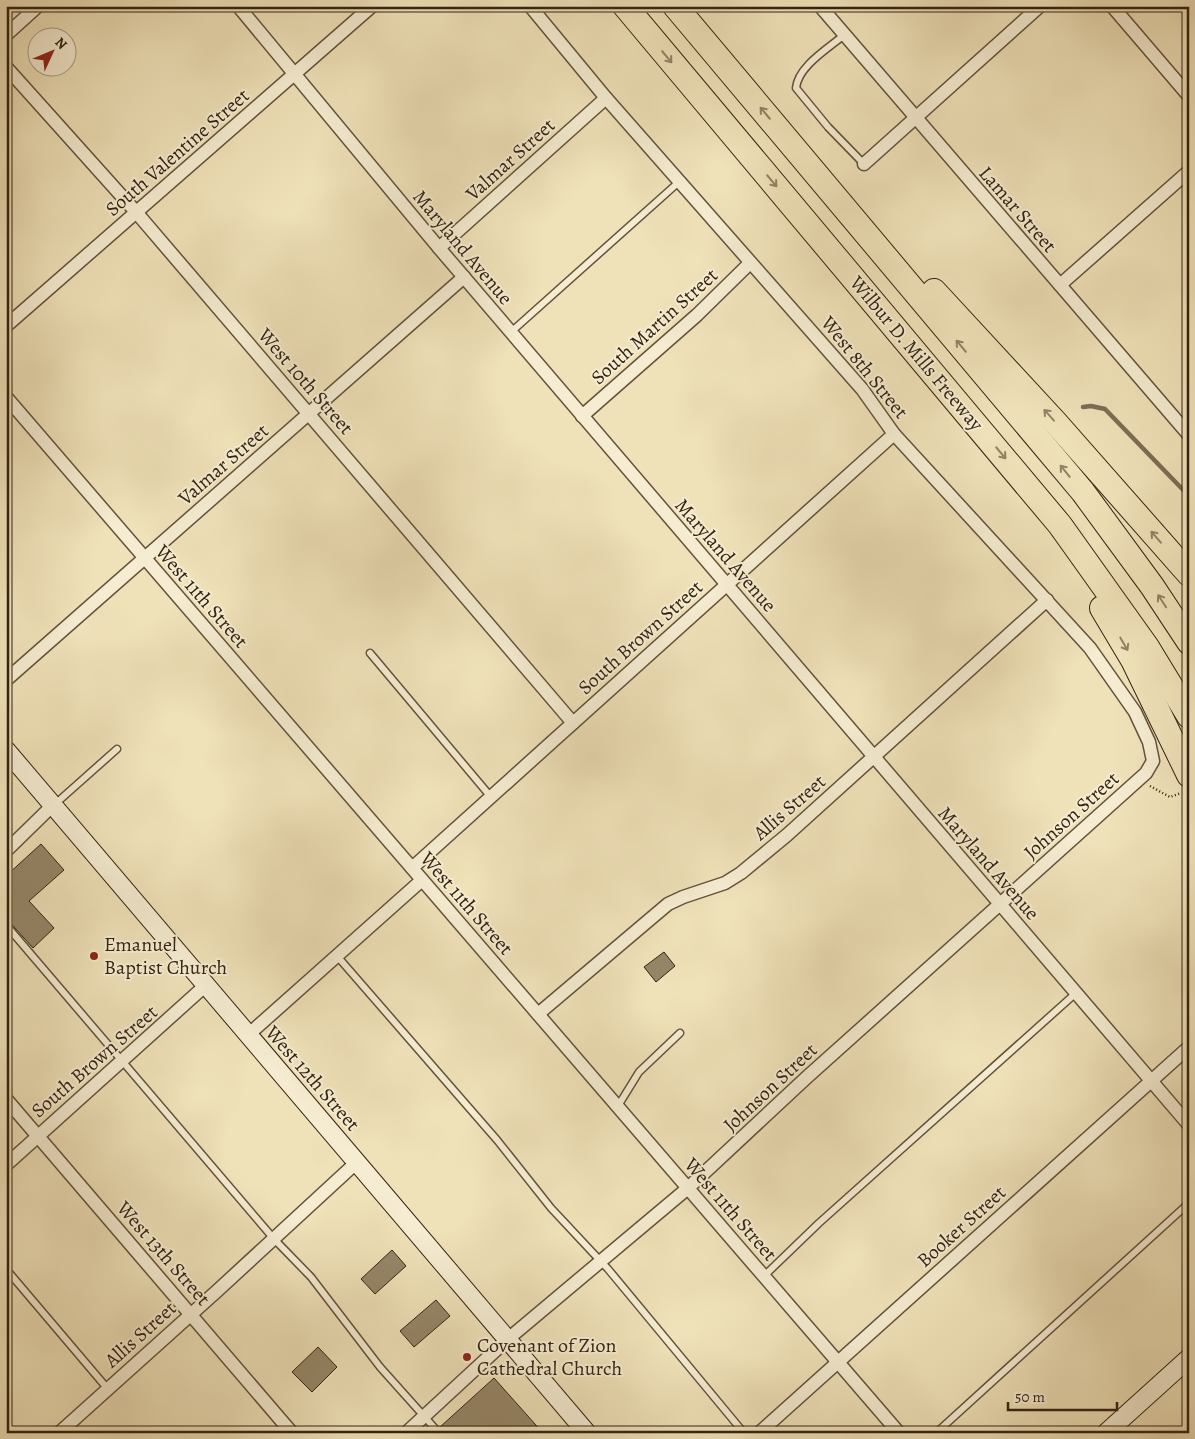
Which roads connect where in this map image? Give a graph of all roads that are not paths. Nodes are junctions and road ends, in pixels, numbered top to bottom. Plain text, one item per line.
1 (38, 6) edge
2 (238, 6) edge
3 (372, 6) edge
4 (530, 6) edge
5 (624, 6) edge
6 (675, 6) edge
7 (820, 6) edge
8 (1040, 6) edge
9 (1112, 6) edge
10 (6, 35) edge
11 (844, 35) junction
12 (6, 67) edge
13 (295, 74) junction
14 (1189, 96) edge
15 (606, 98) junction
16 (915, 118) junction
17 (797, 150) junction
18 (864, 164) joint
19 (1189, 171) edge
20 (680, 180) junction
21 (136, 212) junction
22 (439, 248) junction
23 (750, 263) junction
24 (464, 277) junction
25 (1060, 285) junction
26 (6, 326) edge
27 (511, 332) junction
28 (6, 397) edge
29 (309, 413) junction
30 (582, 416) junction
31 (894, 434) junction
32 (1189, 436) edge
33 (1026, 482) junction
34 (145, 558) junction
35 (1189, 574) edge
36 (727, 584) junction
37 (1047, 600) junction
38 (1189, 642) edge
39 (370, 653) dead end
40 (6, 680) edge
41 (1189, 716) edge
42 (573, 723) junction
43 (6, 750) edge
44 (117, 750) dead end
45 (874, 757) junction
46 (1153, 761) joint
47 (1184, 784) edge
48 (491, 797) junction
49 (53, 806) junction
50 (6, 851) edge
51 (412, 868) junction
52 (422, 880) junction
53 (1001, 905) junction
54 (6, 925) edge
55 (337, 956) junction
56 (206, 985) junction
57 (1076, 993) junction
58 (538, 1014) junction
59 (680, 1033) dead end
60 (248, 1035) junction
61 (1189, 1047) edge
62 (122, 1062) junction
63 (1151, 1081) junction
64 (6, 1099) edge
65 (618, 1106) junction
66 (1189, 1125) edge
67 (38, 1135) junction
68 (357, 1162) junction
69 (6, 1165) edge
70 (688, 1188) junction
71 (1189, 1203) edge
72 (274, 1239) junction
73 (601, 1262) junction
74 (6, 1269) edge
75 (764, 1276) junction
76 (190, 1313) junction
77 (508, 1339) junction
78 (1189, 1358) edge
79 (838, 1362) junction
80 (107, 1388) junction
81 (425, 1417) junction
82 (59, 1433) edge
83 (292, 1433) edge
84 (406, 1433) edge
85 (439, 1433) edge
86 (587, 1433) edge
87 (744, 1433) edge
88 (759, 1433) edge
89 (899, 1433) edge
90 (936, 1433) edge
91 (1106, 1433) edge

1 - 10 street
2 - 13 street, Maryland Avenue
3 - 13 street, South Valentine Street
4 - 15 street, West 8th Street
5 -> 33 highway, Wilbur D. Mills Freeway
17 -> 6 highway, Wilbur D. Mills Freeway
7 - 11 street, Lamar Street
8 - 16 street
9 - 14 street
11 - 16 street, Lamar Street
11 - 18 lane
12 - 21 street, West 10th Street
13 - 21 street, South Valentine Street
13 - 22 street, Maryland Avenue
15 - 20 street, West 8th Street
15 - 22 street, Valmar Street
16 - 18 street
16 - 25 street, Lamar Street
35 -> 17 highway
38 -> 17 highway, Wilbur D. Mills Freeway
19 - 25 street
20 - 23 street, West 8th Street
20 - 27 lane
21 - 26 street, South Valentine Street
21 - 29 street, West 10th Street
22 - 24 street, Maryland Avenue
23 - 30 street, South Martin Street
23 - 31 street, West 8th Street
24 - 27 street, Maryland Avenue
24 - 29 street, Valmar Street
25 - 32 street, Lamar Street
27 - 30 street, Maryland Avenue
28 - 34 street, West 11th Street
29 - 34 street, Valmar Street
29 - 42 street, West 10th Street
30 - 36 street, Maryland Avenue
31 - 36 street, South Brown Street
31 - 37 street, West 8th Street
33 - 41 highway, Wilbur D. Mills Freeway
33 -> 47 highway
34 - 40 street, Valmar Street
34 - 51 street, West 11th Street
36 - 42 street, South Brown Street
36 - 45 street, Maryland Avenue
37 - 45 street, Allis Street
37 - 46 street, West 8th Street
39 - 48 lane
42 - 48 street, South Brown Street
43 - 49 main road, West 12th Street
44 - 49 lane
45 - 53 street, Maryland Avenue
45 - 58 street, Allis Street
46 - 53 street, Johnson Street
48 - 51 street, South Brown Street
49 - 50 street
49 - 56 main road, West 12th Street
51 - 52 street, West 11th Street
52 - 55 street
52 - 58 street, West 11th Street
53 - 57 street, Maryland Avenue
53 - 70 street, Johnson Street
54 - 62 lane
55 - 60 street
55 - 73 lane
56 - 60 main road, West 12th Street
56 - 62 street, South Brown Street
57 - 63 street, Maryland Avenue
57 - 75 lane
58 - 65 street, West 11th Street
59 - 65 lane
60 - 68 main road, West 12th Street
61 - 63 street, Booker Street
62 - 67 street, South Brown Street
62 - 72 lane
63 - 66 street, Maryland Avenue
63 - 79 street, Booker Street
64 - 67 street, West 13th Street
65 - 70 street, West 11th Street
67 - 69 street, South Brown Street
67 - 76 street, West 13th Street
68 - 72 street, Allis Street
68 - 77 main road, West 12th Street
70 - 73 street, Johnson Street
70 - 75 street, West 11th Street
71 - 90 lane
72 - 76 street, Allis Street
72 - 81 lane
73 - 77 street, Johnson Street
73 - 87 lane
74 - 80 lane
75 - 79 street, West 11th Street
76 - 80 street, Allis Street
76 - 83 street, West 13th Street
77 - 81 street, Johnson Street
77 - 86 main road, West 12th Street
78 - 91 main road
79 - 88 street, Booker Street
79 - 89 street, West 11th Street
80 - 82 street, Allis Street
81 - 84 street, Johnson Street
81 - 85 lane

